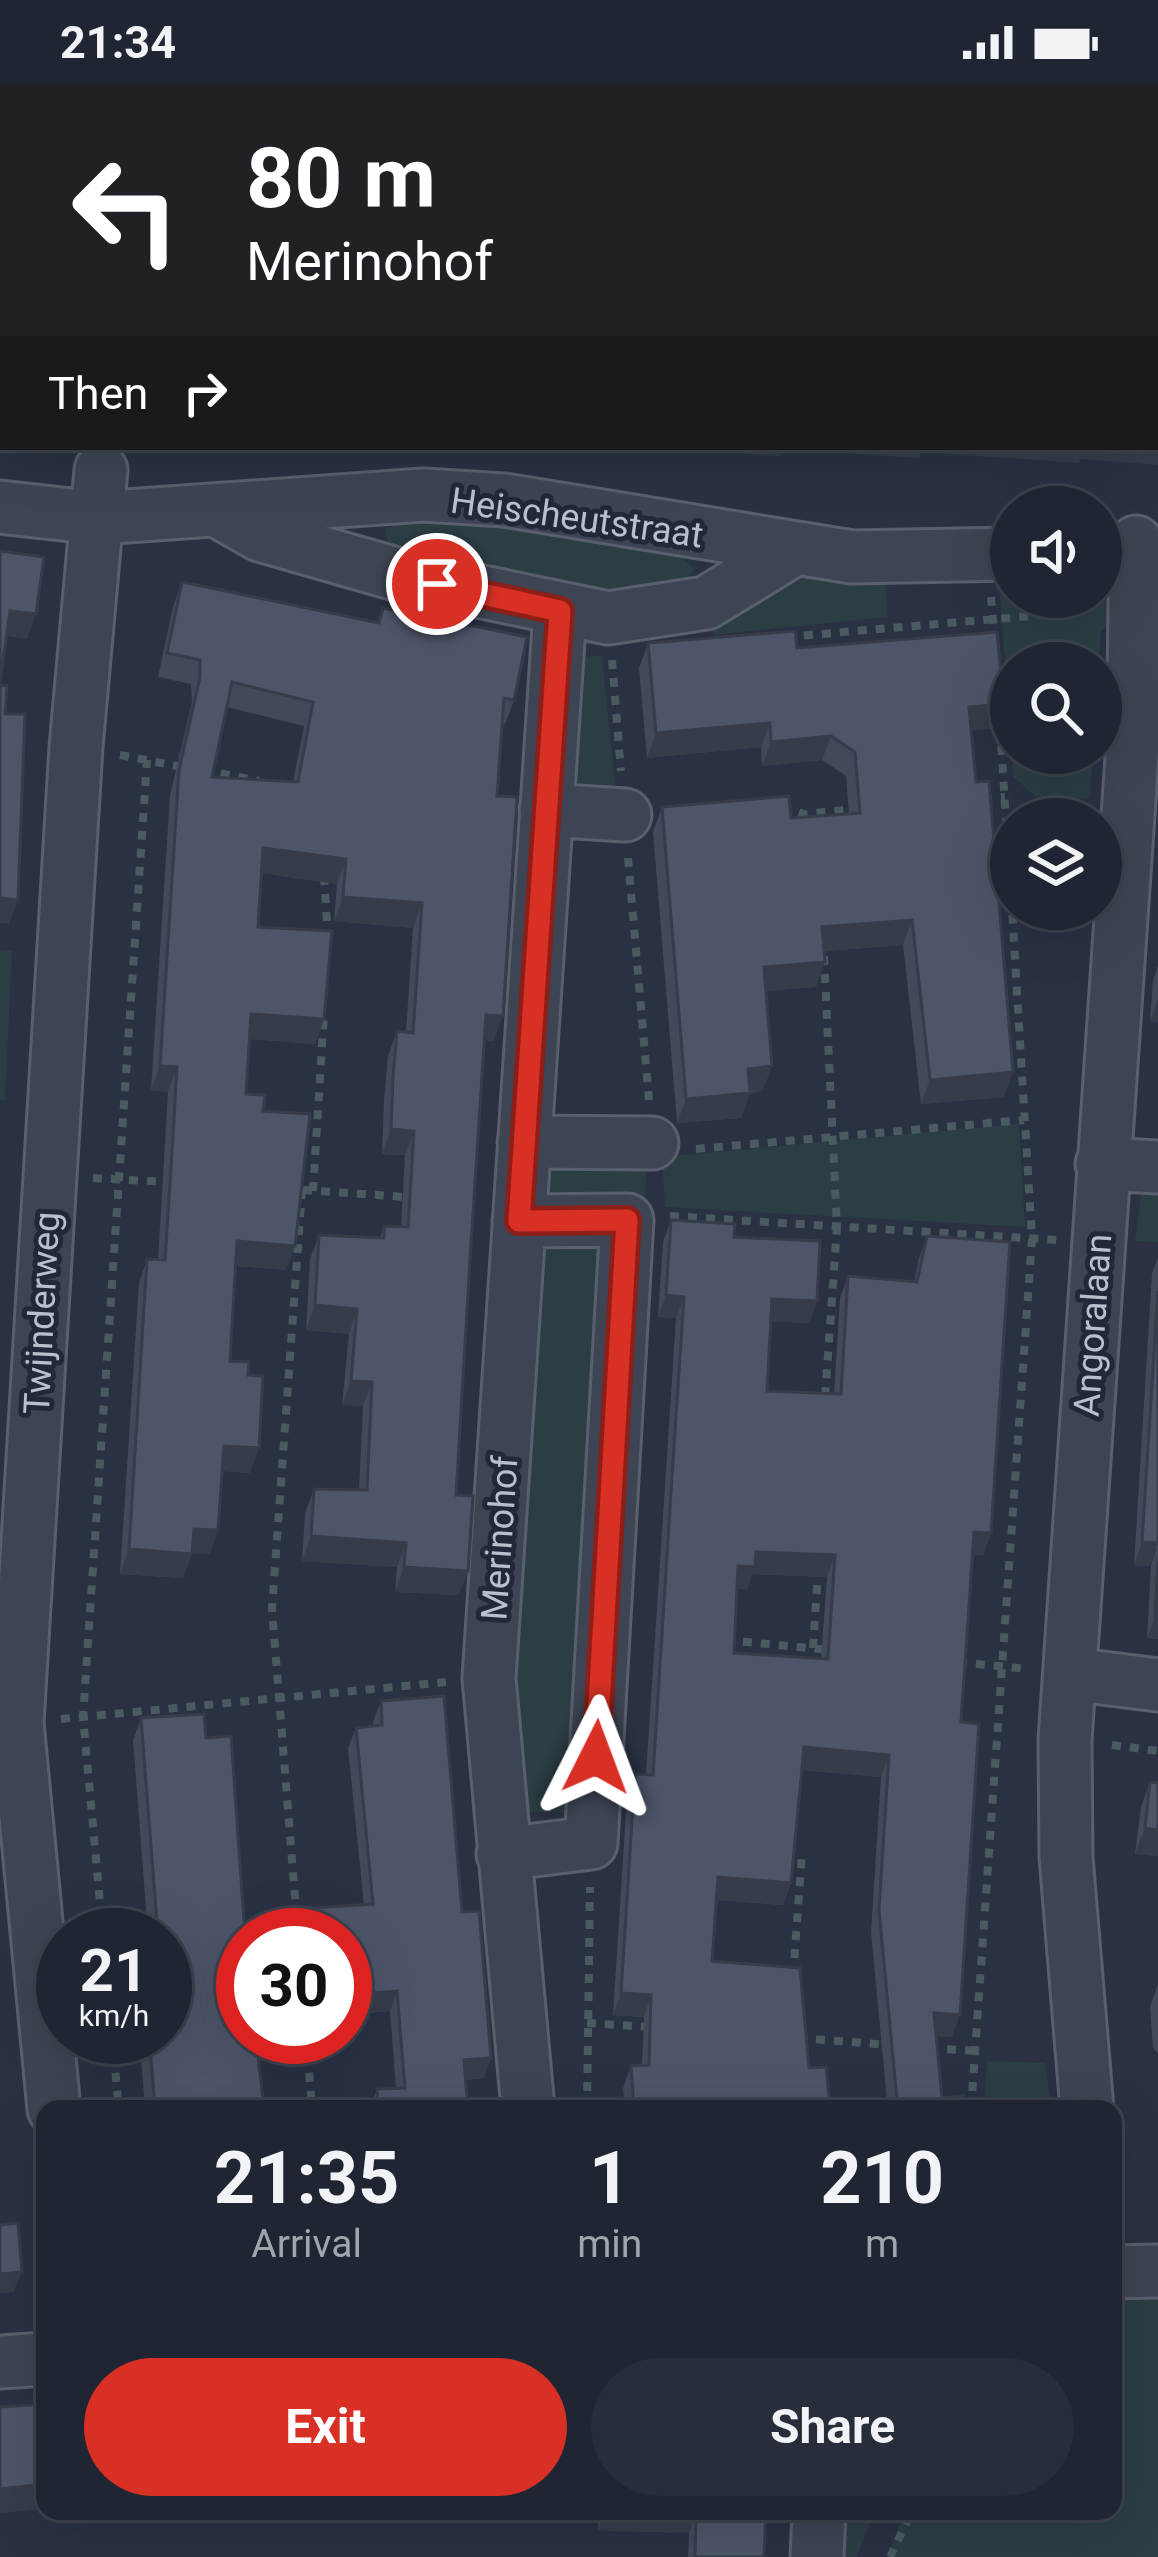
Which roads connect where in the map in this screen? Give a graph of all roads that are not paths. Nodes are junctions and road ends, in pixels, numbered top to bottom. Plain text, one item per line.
1 (100, 494) junction
2 (0, 507) edge
3 (217, 511) junction
4 (1132, 543) edge
5 (794, 550) junction
6 (990, 554) edge
7 (584, 614) junction
8 (547, 810) junction
9 (625, 814) road end
10 (524, 1142) junction
11 (652, 1143) road end
12 (1102, 1164) junction
13 (1158, 1167) edge
14 (519, 1221) junction
15 (1070, 1674) junction
16 (1158, 1685) edge
17 (503, 1854) junction
18 (53, 2100) edge
19 (527, 2100) edge
20 (1086, 2100) edge
21 (1158, 2271) edge
22 (1122, 2272) edge
23 (36, 2360) edge
24 (0, 2362) edge
25 (819, 2520) edge
26 (817, 2557) edge

1 - 2 street, Heischeutstraat
1 - 3 street, Heischeutstraat
1 - 18 street, Twijnderweg
3 - 5 street, Heischeutstraat
3 - 7 street, Heischeutstraat
4 - 12 street, Angoralaan
5 - 6 street, Heischeutstraat
5 - 7 street, Heischeutstraat
7 - 8 street, Merinohof
8 - 9 street
8 - 10 street, Merinohof
10 - 11 street
10 - 14 street, Merinohof
12 - 13 street
12 - 15 street, Angoralaan
14 - 17 street, Merinohof
14 - 17 street
15 - 16 street
15 - 20 street, Angoralaan
17 - 19 street, Merinohof
21 - 22 street
23 - 24 street
25 - 26 street

